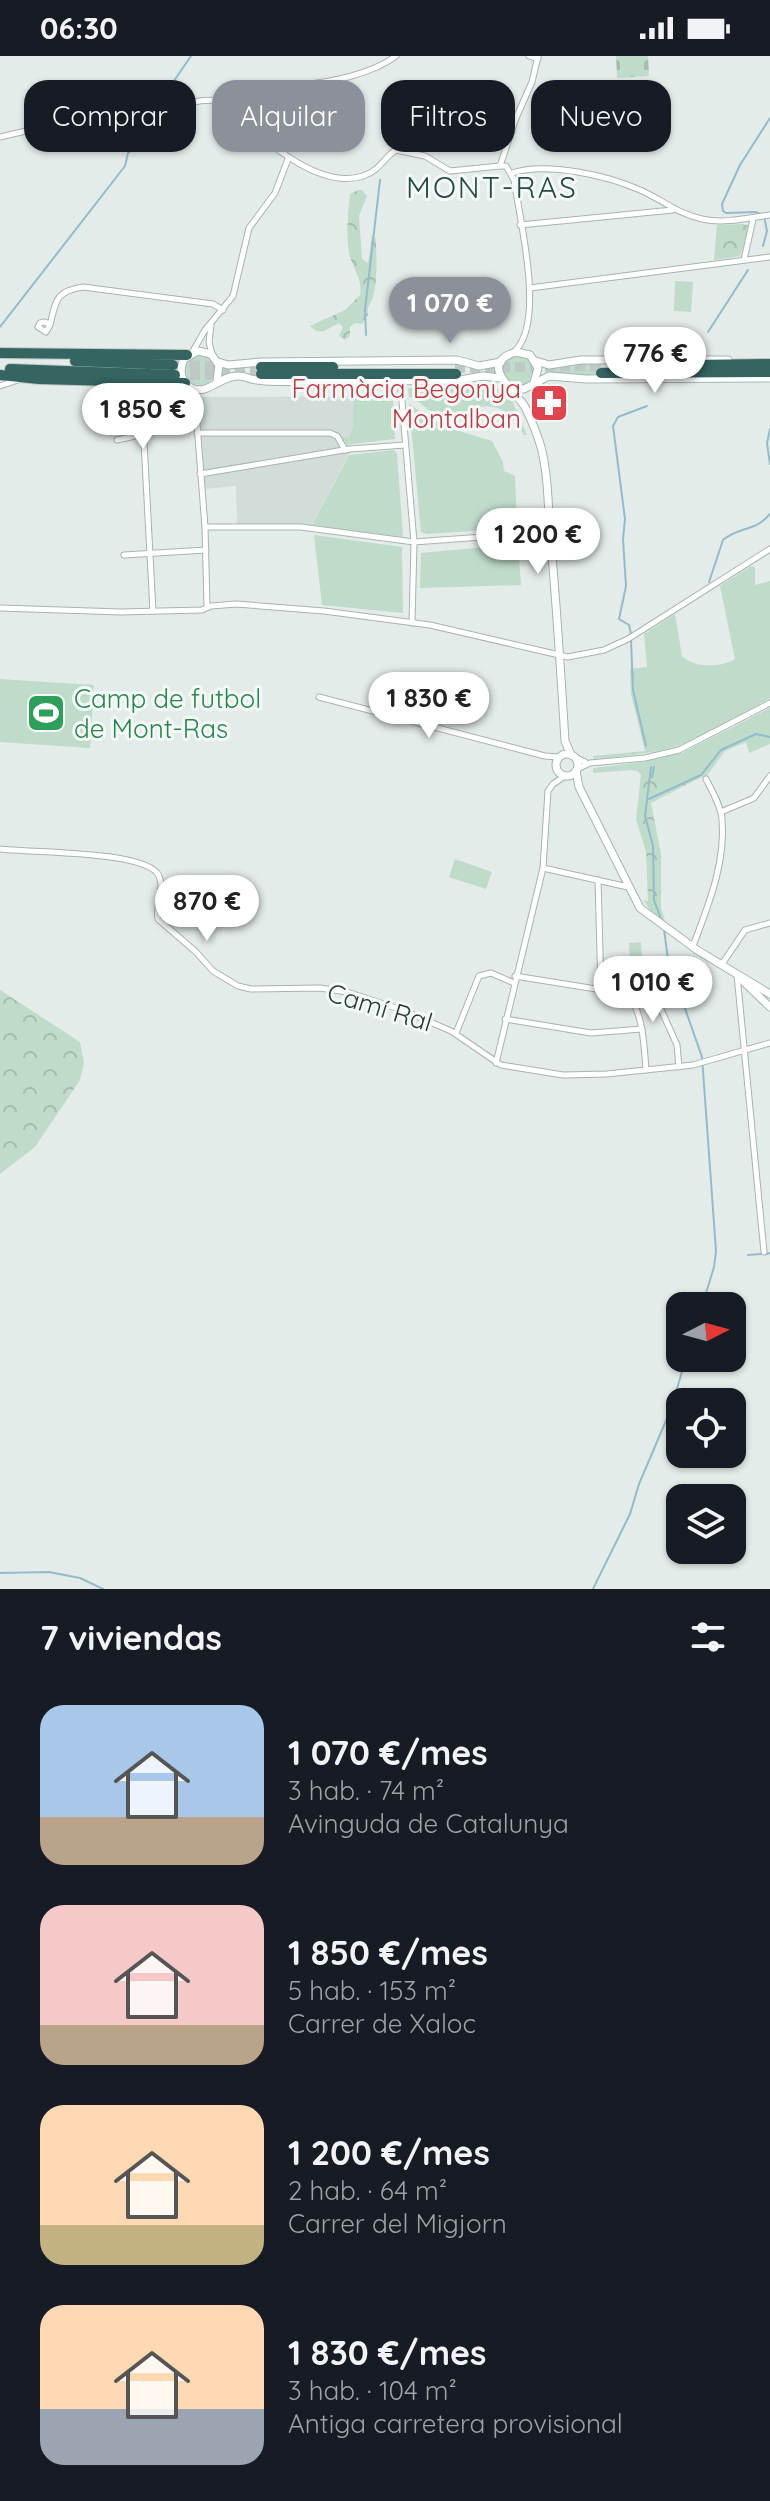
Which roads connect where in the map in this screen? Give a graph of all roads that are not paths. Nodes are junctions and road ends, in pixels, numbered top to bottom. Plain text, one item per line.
1 (396, 56) edge
2 (529, 56) edge
3 (538, 57) edge
4 (326, 80) edge
5 (212, 101) edge
6 (0, 137) edge
7 (280, 152) edge
8 (288, 159) junction
9 (500, 166) junction
10 (512, 173) junction
11 (661, 202) junction
12 (674, 210) junction
13 (656, 212) junction
14 (769, 216) edge
15 (756, 218) junction
16 (520, 225) junction
17 (770, 257) edge
18 (744, 260) junction
19 (530, 288) junction
20 (223, 310) junction
21 (211, 324) junction
22 (50, 325) dead end
23 (525, 340) junction
24 (513, 352) junction
25 (190, 354) junction
26 (0, 355) edge
27 (215, 358) junction
28 (534, 359) junction
29 (501, 362) junction
30 (770, 362) edge
31 (261, 370) tunnel mouth
32 (455, 371) tunnel mouth
33 (0, 372) edge
34 (770, 372) edge
35 (500, 378) junction
36 (770, 378) edge
37 (39, 379) junction
38 (217, 381) junction
39 (532, 384) junction
40 (0, 386) edge
41 (192, 387) junction
42 (511, 389) junction
43 (401, 390) dead end
44 (195, 408) junction
45 (525, 408) junction
46 (116, 417) dead end
47 (160, 427) junction
48 (197, 433) junction
49 (141, 434) junction
50 (117, 440) dead end
51 (405, 445) junction
52 (345, 450) junction
53 (200, 474) junction
54 (205, 527) junction
55 (550, 532) junction
56 (414, 542) junction
57 (770, 549) edge
58 (206, 550) junction
59 (150, 554) junction
60 (124, 555) dead end
61 (0, 608) edge
62 (206, 608) junction
63 (153, 611) junction
64 (412, 623) junction
65 (561, 655) junction
66 (319, 697) dead end
67 (770, 703) edge
68 (565, 741) junction
69 (545, 756) junction
70 (573, 756) junction
71 (559, 757) junction
72 (590, 763) junction
73 (556, 769) junction
74 (572, 773) junction
75 (770, 776) edge
76 (706, 779) dead end
77 (555, 782) junction
78 (721, 812) junction
79 (0, 849) edge
80 (543, 868) junction
81 (598, 880) junction
82 (629, 887) junction
83 (770, 923) edge
84 (762, 924) junction
85 (770, 930) edge
86 (692, 947) junction
87 (722, 964) junction
88 (737, 974) junction
89 (515, 976) junction
90 (514, 983) junction
91 (622, 986) junction
92 (601, 989) junction
93 (770, 994) edge
94 (770, 1007) edge
95 (505, 1019) junction
96 (642, 1029) junction
97 (454, 1032) junction
98 (770, 1043) edge
99 (746, 1049) junction
100 (496, 1063) junction
101 (679, 1067) junction
102 (646, 1070) junction
103 (764, 1252) dead end

1 - 4 street
2 - 3 street
3 - 9 street
5 - 6 street
7 - 8 street
8 - 9 street
8 - 20 street
9 - 10 street
10 - 11 street
10 - 16 street
11 - 12 street
11 - 13 street
12 - 13 street
12 - 15 street
13 - 16 street
14 - 15 street
15 - 18 street
16 - 19 street
17 - 18 street
18 - 19 street
19 - 23 street
20 - 21 street
20 - 22 street
21 - 25 street
21 - 27 street
23 - 24 street
23 - 28 street
24 - 28 main road
24 - 29 main road
25 - 26 highway
25 - 27 main road
25 - 41 main road
26 - 33 highway
27 - 29 main road
27 - 38 main road
28 - 30 main road
28 - 39 main road
29 - 35 main road
30 - 34 highway
31 - 32 highway
33 - 37 highway
35 - 38 main road
35 - 42 main road
36 - 39 main road
37 - 40 street
37 - 41 highway
38 - 41 main road
39 - 42 main road
39 - 45 main road
41 - 44 street
42 - 45 main road
43 - 51 street
44 - 47 street
44 - 48 street
45 - 55 main road
46 - 49 street
47 - 49 street
47 - 49 street
48 - 52 street
48 - 53 street
49 - 50 street
49 - 59 street
51 - 52 street
51 - 56 street
52 - 53 street
53 - 54 street
54 - 56 street
54 - 58 street
55 - 56 street
55 - 65 main road
56 - 64 street
57 - 65 street
58 - 59 street
58 - 62 street
59 - 60 street
59 - 63 street
61 - 63 street
62 - 63 street
62 - 64 street
64 - 65 street
65 - 68 main road
66 - 69 street
67 - 72 street
68 - 70 main road
68 - 71 main road
69 - 71 street
69 - 73 street
70 - 71 main road
70 - 72 street
70 - 74 main road
71 - 73 main road
72 - 74 street
73 - 74 main road
73 - 77 street
74 - 77 street
74 - 82 main road
75 - 78 street
76 - 78 street
77 - 80 street
78 - 86 street
79 - 97 street, Camí Ral
80 - 81 street
80 - 89 street
81 - 82 street
81 - 92 street
82 - 86 main road
83 - 84 street
84 - 85 street
84 - 87 street
86 - 87 main road
87 - 88 main road
88 - 93 main road
88 - 94 main road
88 - 99 street
89 - 90 street
89 - 92 street
90 - 95 street
90 - 97 street
91 - 92 street
91 - 96 street
91 - 101 street
95 - 96 street
95 - 100 street
96 - 102 street
97 - 100 street
98 - 99 street
99 - 101 street
99 - 103 street
100 - 102 street
101 - 102 street

